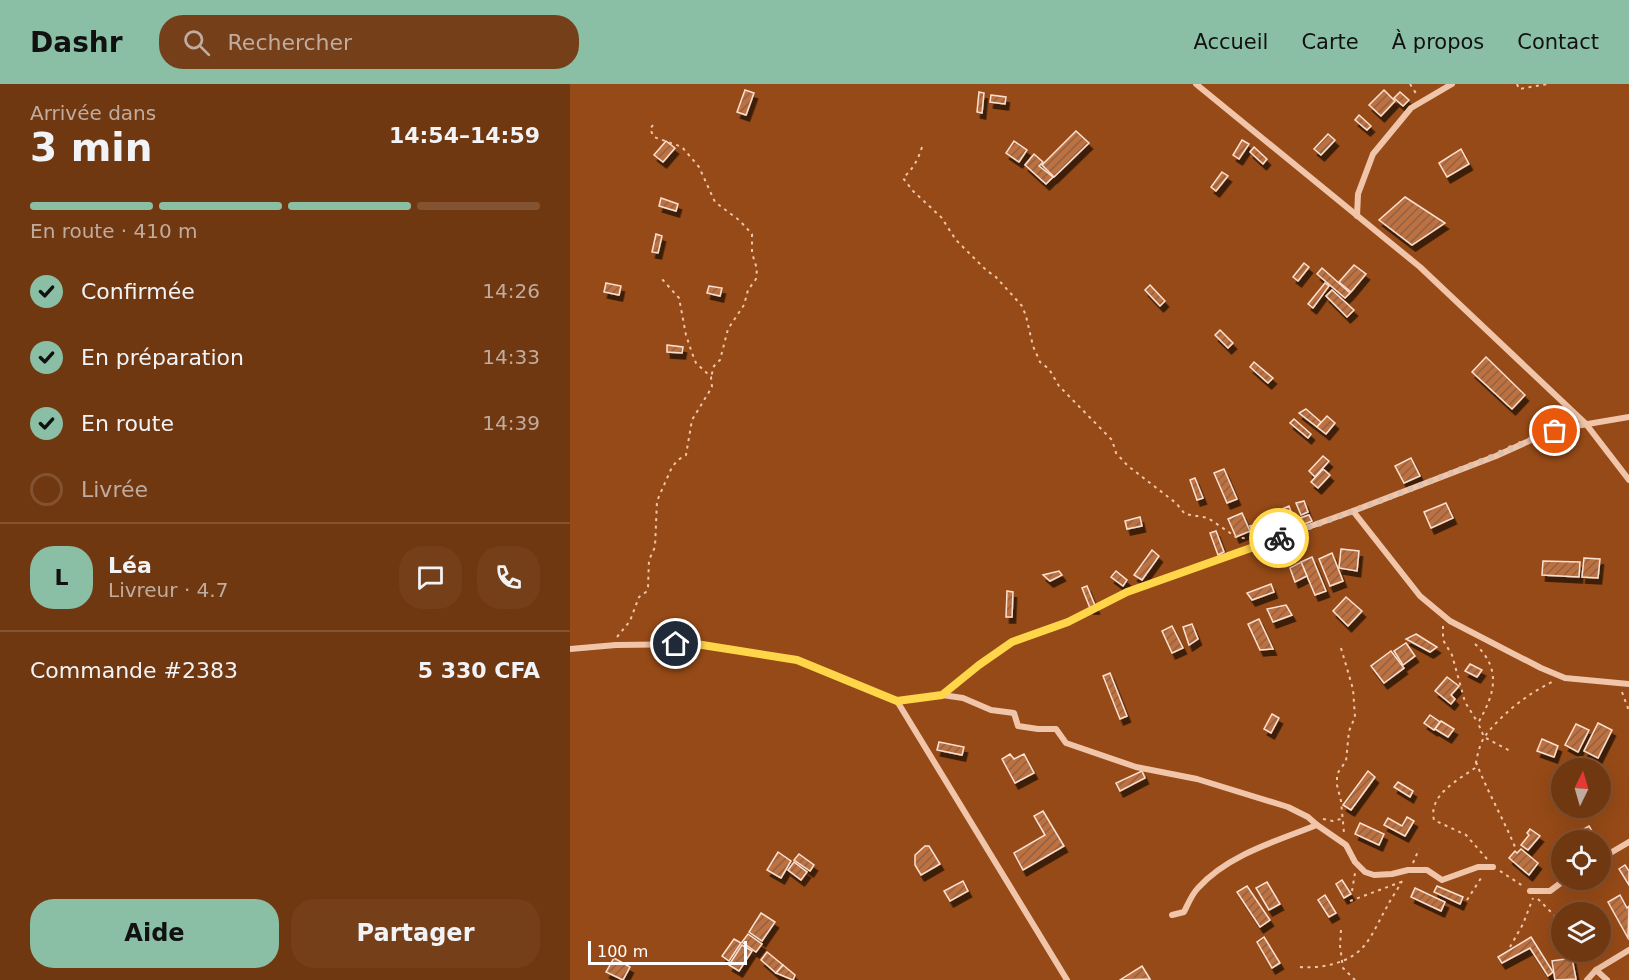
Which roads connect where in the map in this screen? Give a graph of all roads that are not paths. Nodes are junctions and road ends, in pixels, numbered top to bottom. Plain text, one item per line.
1 (1196, 84) edge
2 (1452, 84) edge
3 (1357, 216) junction
4 (1629, 417) edge
5 (1586, 424) junction
6 (1629, 480) edge
7 (1353, 512) junction
8 (570, 649) edge
9 (1629, 684) edge
10 (942, 695) junction
11 (897, 701) junction
12 (1317, 825) junction
13 (1629, 842) edge
14 (1611, 853) edge
15 (1493, 867) road end
16 (1551, 890) edge
17 (1532, 893) road end
18 (1172, 915) dead end
19 (1629, 950) edge
20 (1596, 970) junction
21 (1067, 980) edge
22 (1587, 980) edge
23 (1607, 980) edge

1 - 3 street
2 - 3 street
3 - 5 street
4 - 5 street
5 - 6 street
5 - 7 street
7 - 9 street
7 - 10 street
8 - 11 street
10 - 11 street
10 - 12 street
11 - 21 street
12 - 15 street
12 - 18 street
13 - 14 street
16 - 17 street
19 - 20 street
20 - 22 street
20 - 23 street

